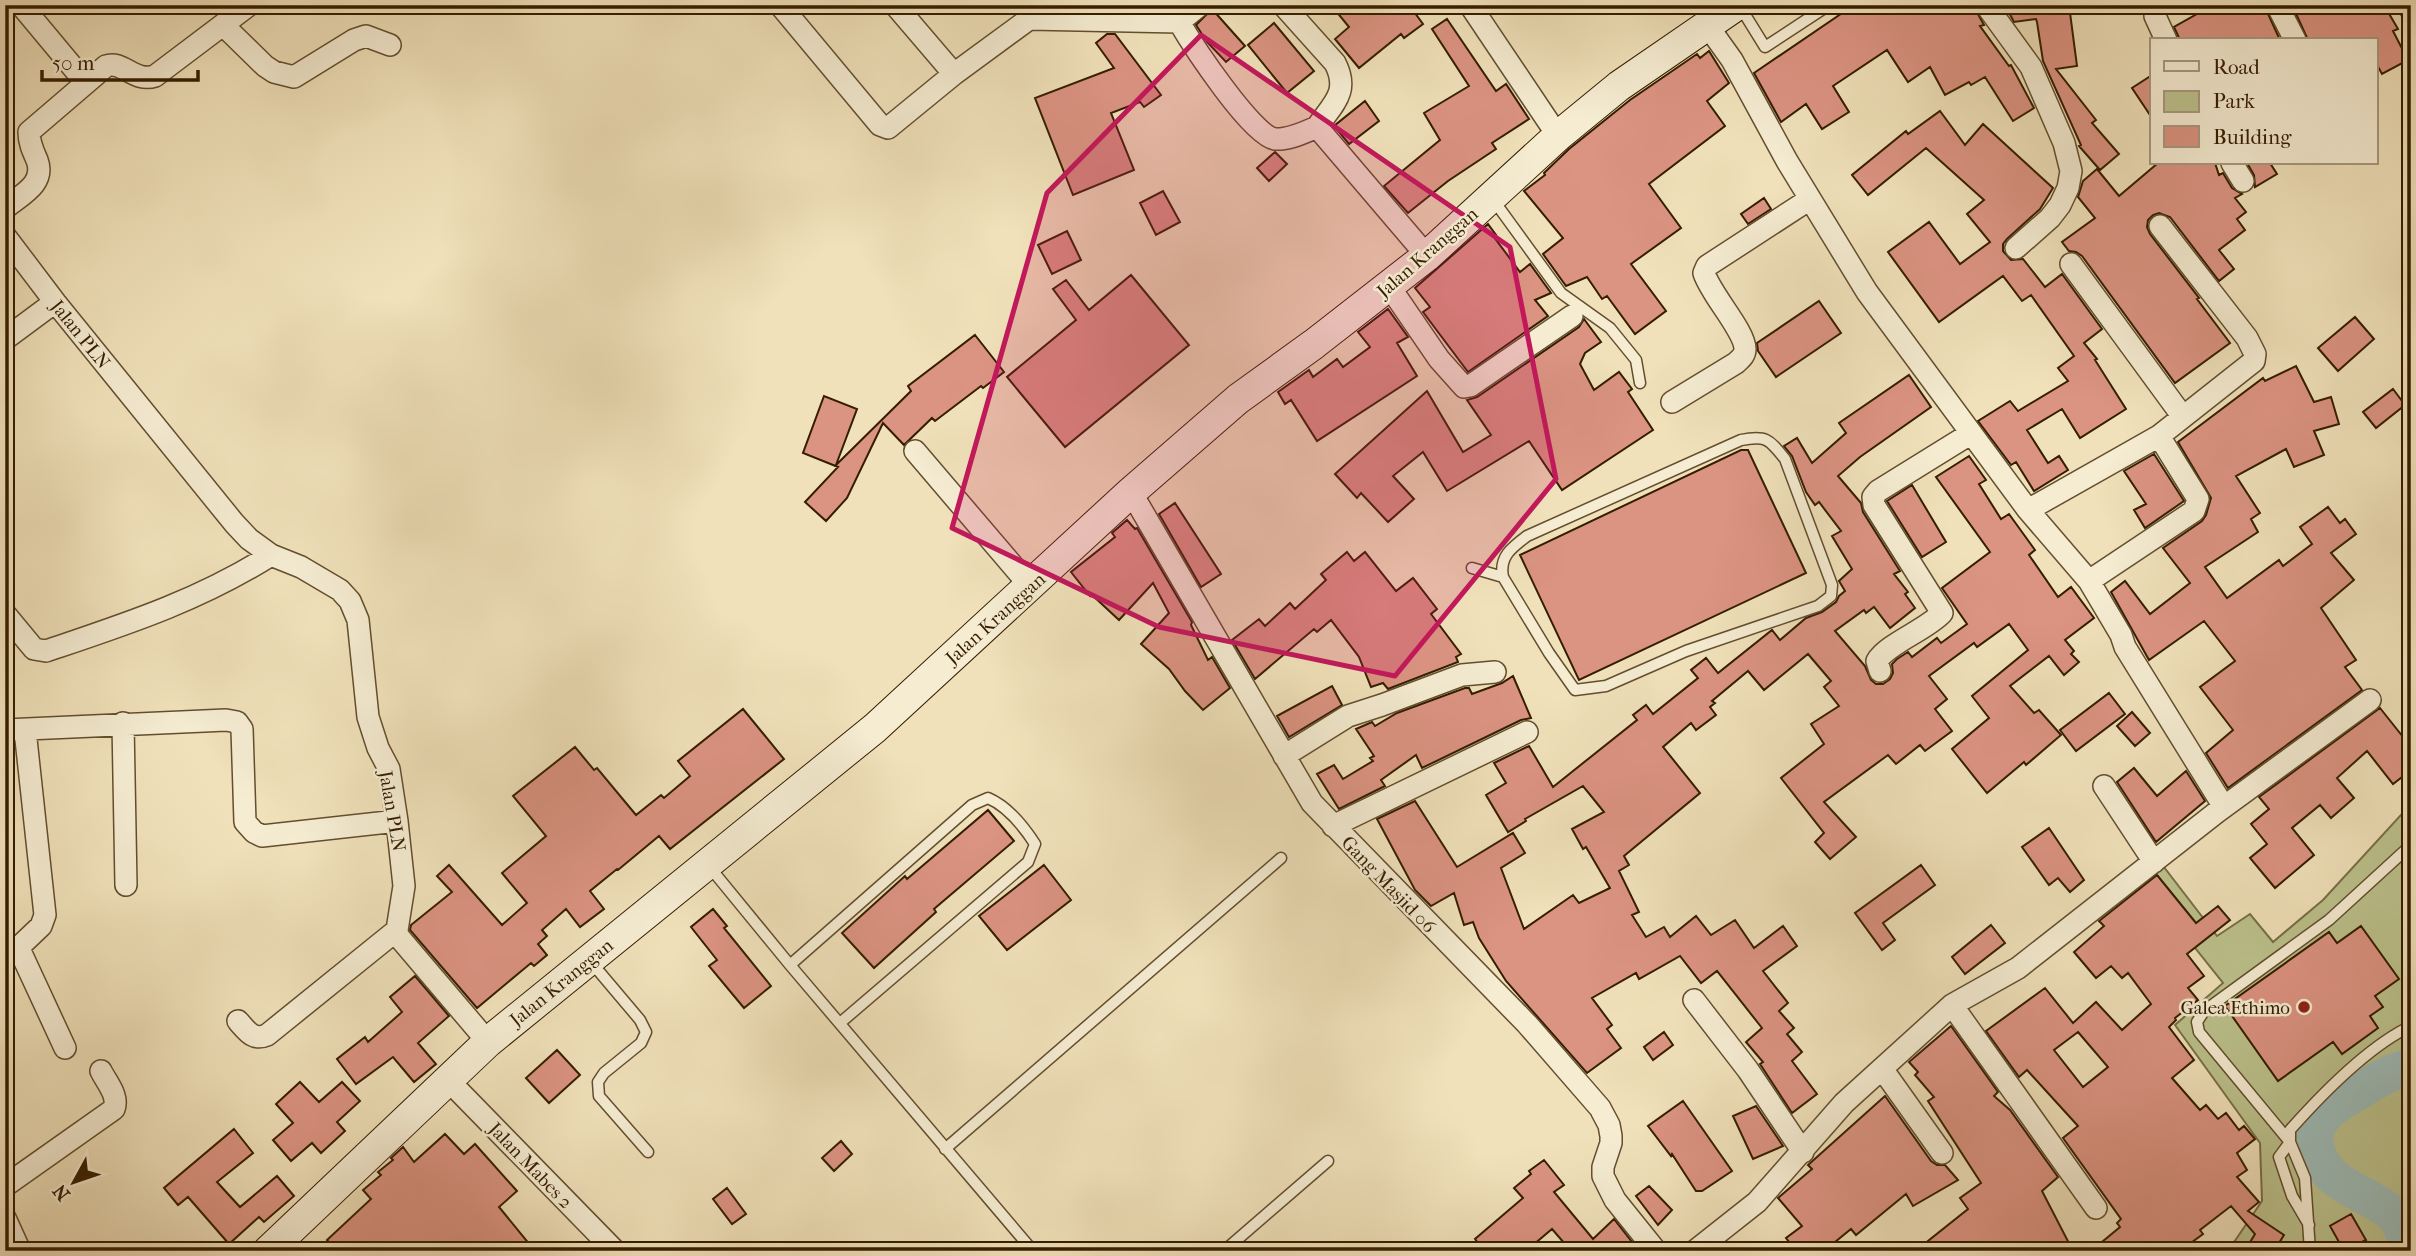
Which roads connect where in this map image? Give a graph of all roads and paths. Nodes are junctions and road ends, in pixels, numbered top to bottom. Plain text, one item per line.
1 (21, 5) edge
2 (248, 5) edge
3 (780, 5) edge
4 (895, 5) edge
5 (1200, 5) edge
6 (1283, 5) edge
7 (1470, 5) edge
8 (1738, 5) edge
9 (1829, 5) edge
10 (1986, 5) edge
11 (2158, 5) edge
12 (2277, 5) edge
13 (2408, 5) edge
14 (2411, 10) edge
15 (1023, 12) edge
16 (1179, 22) junction
17 (223, 25) junction
18 (1707, 25) junction
19 (2165, 38) edge
20 (2294, 38) edge
21 (390, 45) dead end
22 (954, 74) junction
23 (86, 83) junction
24 (1317, 127) junction
25 (1558, 136) junction
26 (1491, 196) junction
27 (1810, 199) junction
28 (5, 208) edge
29 (2160, 226) dead end
30 (5, 236) edge
31 (2016, 248) dead end
32 (1427, 256) junction
33 (2071, 264) dead end
34 (1389, 286) junction
35 (55, 302) junction
36 (1572, 316) dead end
37 (5, 339) edge
38 (1640, 383) dead end
39 (1672, 402) dead end
40 (2183, 417) junction
41 (1970, 434) junction
42 (2159, 436) junction
43 (915, 451) dead end
44 (1132, 492) junction
45 (2028, 510) junction
46 (271, 555) junction
47 (1472, 568) dead end
48 (1503, 578) junction
49 (2089, 581) junction
50 (1031, 587) junction
51 (5, 614) edge
52 (1880, 671) dead end
53 (1495, 672) dead end
54 (2370, 700) dead end
55 (123, 723) junction
56 (15, 730) edge
57 (1527, 732) dead end
58 (1284, 756) junction
59 (2104, 786) dead end
60 (2224, 807) junction
61 (397, 821) junction
62 (1333, 827) junction
63 (2411, 845) edge
64 (1281, 858) dead end
65 (2154, 862) junction
66 (707, 864) junction
67 (125, 885) dead end
68 (397, 930) junction
69 (589, 959) junction
70 (790, 965) junction
71 (1694, 1000) dead end
72 (1952, 1006) junction
73 (238, 1021) dead end
74 (840, 1023) junction
75 (2411, 1026) edge
76 (488, 1042) junction
77 (65, 1048) dead end
78 (1883, 1070) junction
79 (101, 1071) dead end
80 (448, 1080) junction
81 (2290, 1142) junction
82 (945, 1149) junction
83 (648, 1152) dead end
84 (1803, 1152) junction
85 (1942, 1153) dead end
86 (1328, 1161) dead end
87 (5, 1186) edge
88 (2096, 1208) dead end
89 (5, 1218) edge
90 (2309, 1225) junction
91 (20, 1251) edge
92 (268, 1251) edge
93 (615, 1251) edge
94 (1033, 1251) edge
95 (1224, 1251) edge
96 (1656, 1251) edge
97 (1695, 1251) edge
98 (2310, 1251) edge

1 - 23 street
2 - 17 street
3 - 22 street
4 - 22 street
5 - 16 street
6 - 24 street
7 - 25 street
8 - 9 lane
8 - 18 main road, Jalan Kranggan
10 - 31 street
11 - 19 street
12 - 20 street
13 - 14 street
15 - 16 street
15 - 22 street
16 - 24 street
17 - 21 street
17 - 23 street
18 - 25 main road, Jalan Kranggan
18 - 27 street
23 - 28 street
24 - 32 street
25 - 26 main road, Jalan Kranggan
26 - 32 main road, Jalan Kranggan
26 - 38 lane
27 - 39 street
27 - 41 street
29 - 40 street
30 - 35 street, Jalan PLN
32 - 34 main road, Jalan Kranggan
33 - 40 street
34 - 36 street
34 - 44 main road, Jalan Kranggan
35 - 37 street
35 - 46 street, Jalan PLN
40 - 42 street
41 - 45 street
41 - 52 street
42 - 45 street
42 - 49 street
43 - 50 street
44 - 50 main road, Jalan Kranggan
44 - 58 street, Gang Masjid 06
45 - 49 street
46 - 51 street
46 - 61 street, Jalan PLN
47 - 48 lane
48 - 48 lane
49 - 60 street
50 - 66 main road, Jalan Kranggan
53 - 58 street
54 - 60 street
55 - 56 street
55 - 61 street
55 - 67 street
56 - 77 street
57 - 62 street
58 - 62 street, Gang Masjid 06
59 - 65 street
60 - 65 street
61 - 68 street, Jalan PLN
62 - 96 street, Gang Masjid 06
63 - 81 lane
64 - 82 lane
65 - 72 street
66 - 69 main road, Jalan Kranggan
66 - 70 lane
68 - 73 street
68 - 76 street
69 - 76 main road, Jalan Kranggan
69 - 83 lane
70 - 74 lane
70 - 74 lane
71 - 84 street
72 - 78 street
72 - 88 street
74 - 82 lane
75 - 81 lane
76 - 80 main road, Jalan Kranggan
78 - 84 street
78 - 85 street
79 - 87 street
80 - 92 main road, Jalan Kranggan
80 - 93 street, Jalan Mabes 2
81 - 90 lane
81 - 90 lane
82 - 94 lane
84 - 97 street
86 - 95 lane
89 - 91 street
90 - 98 lane

